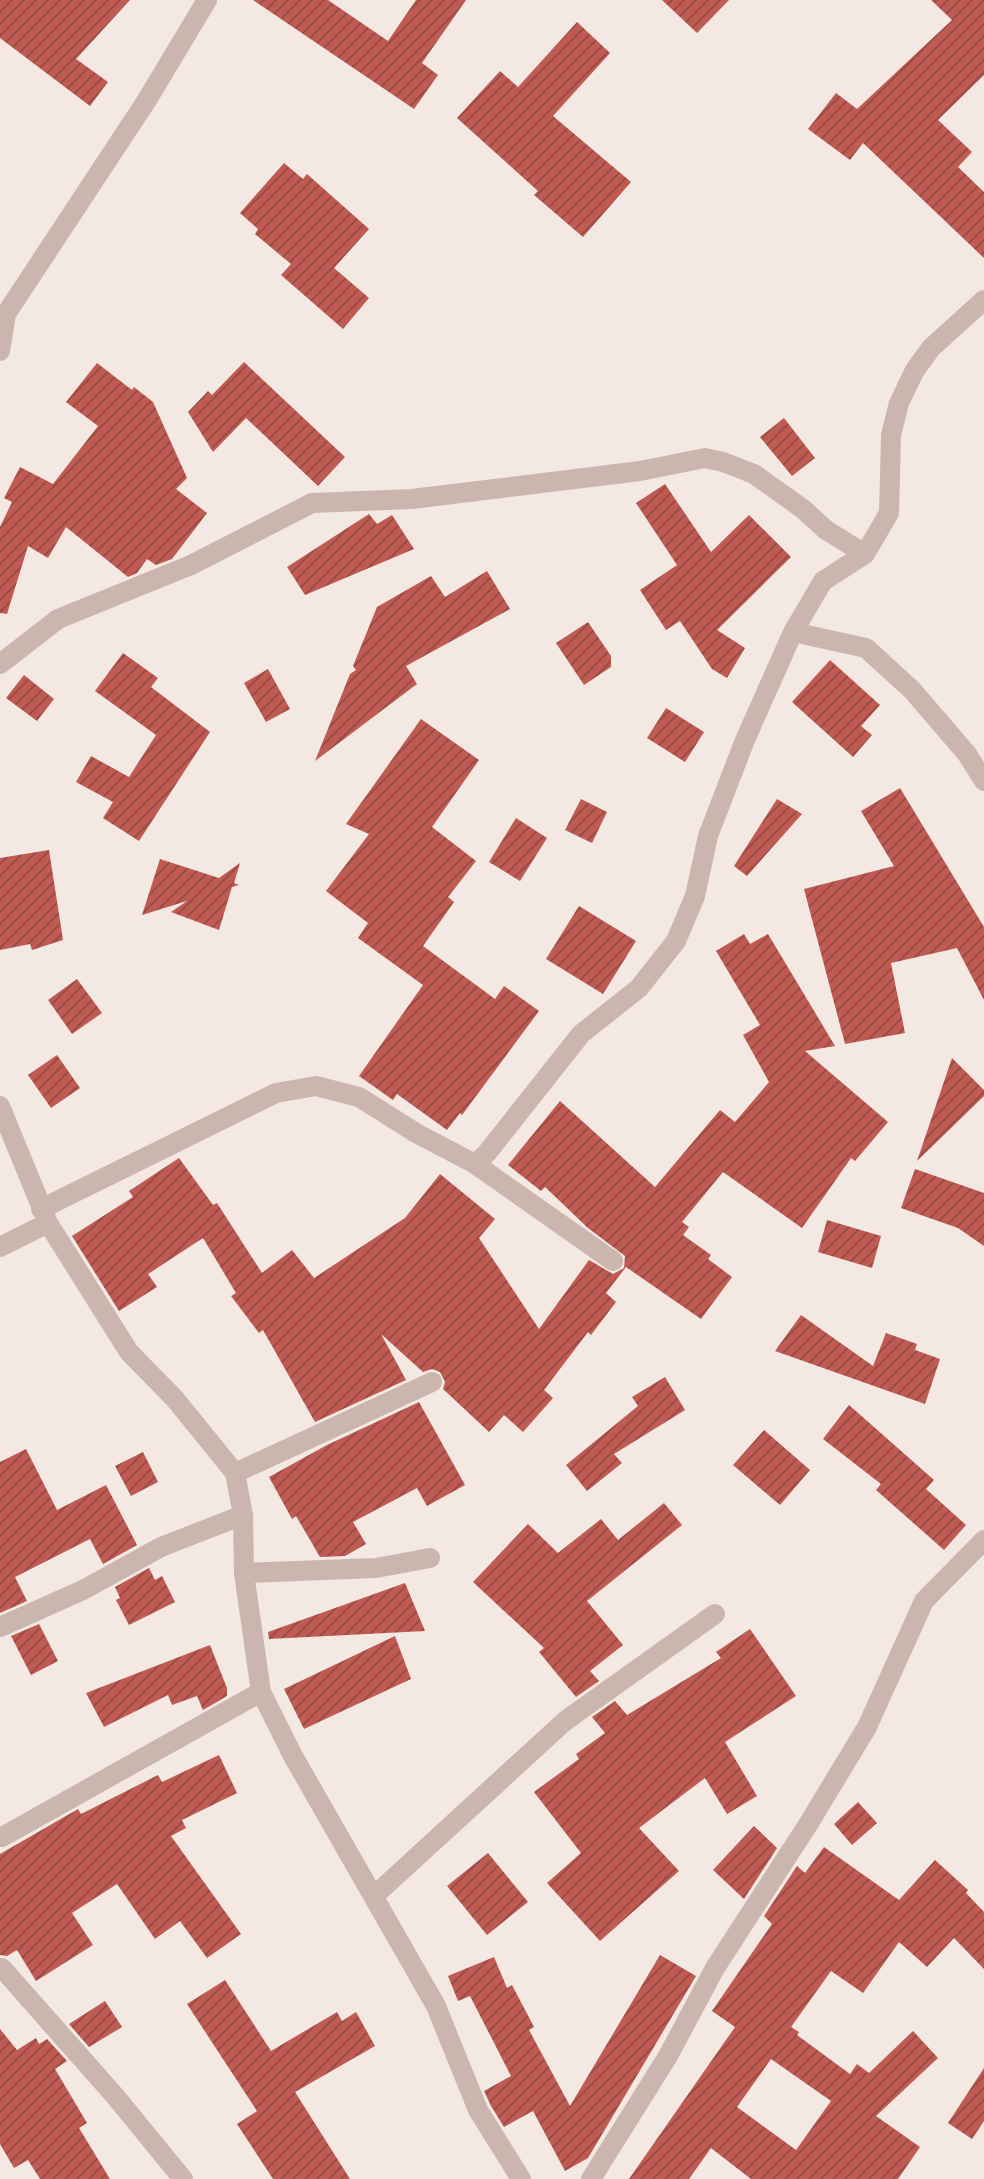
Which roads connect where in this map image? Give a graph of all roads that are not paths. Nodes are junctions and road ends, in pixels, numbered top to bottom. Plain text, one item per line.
1 (207, 0) edge
2 (984, 300) edge
3 (3, 310) edge
4 (0, 351) edge
5 (865, 554) junction
6 (793, 632) junction
7 (0, 664) edge
8 (984, 781) edge
9 (0, 1106) edge
10 (475, 1164) junction
11 (44, 1216) junction
12 (0, 1247) edge
13 (613, 1261) dead end
14 (432, 1382) dead end
15 (235, 1473) junction
16 (243, 1515) junction
17 (984, 1540) edge
18 (430, 1558) dead end
19 (244, 1573) junction
20 (715, 1614) dead end
21 (0, 1627) edge
22 (261, 1692) junction
23 (2, 1837) edge
24 (374, 1896) junction
25 (2, 1968) dead end
26 (183, 2179) edge
27 (521, 2179) edge
28 (591, 2179) edge

1 - 3 street
2 - 5 street
3 - 4 street
5 - 6 street
5 - 7 street
6 - 8 street
6 - 10 street
9 - 11 street
10 - 11 street
10 - 13 street
11 - 12 street
11 - 15 street
14 - 15 street
15 - 16 street
16 - 19 street
16 - 21 street
17 - 28 street
18 - 19 street
19 - 22 street
20 - 24 street
22 - 23 street
22 - 24 street
24 - 27 street
25 - 26 street

